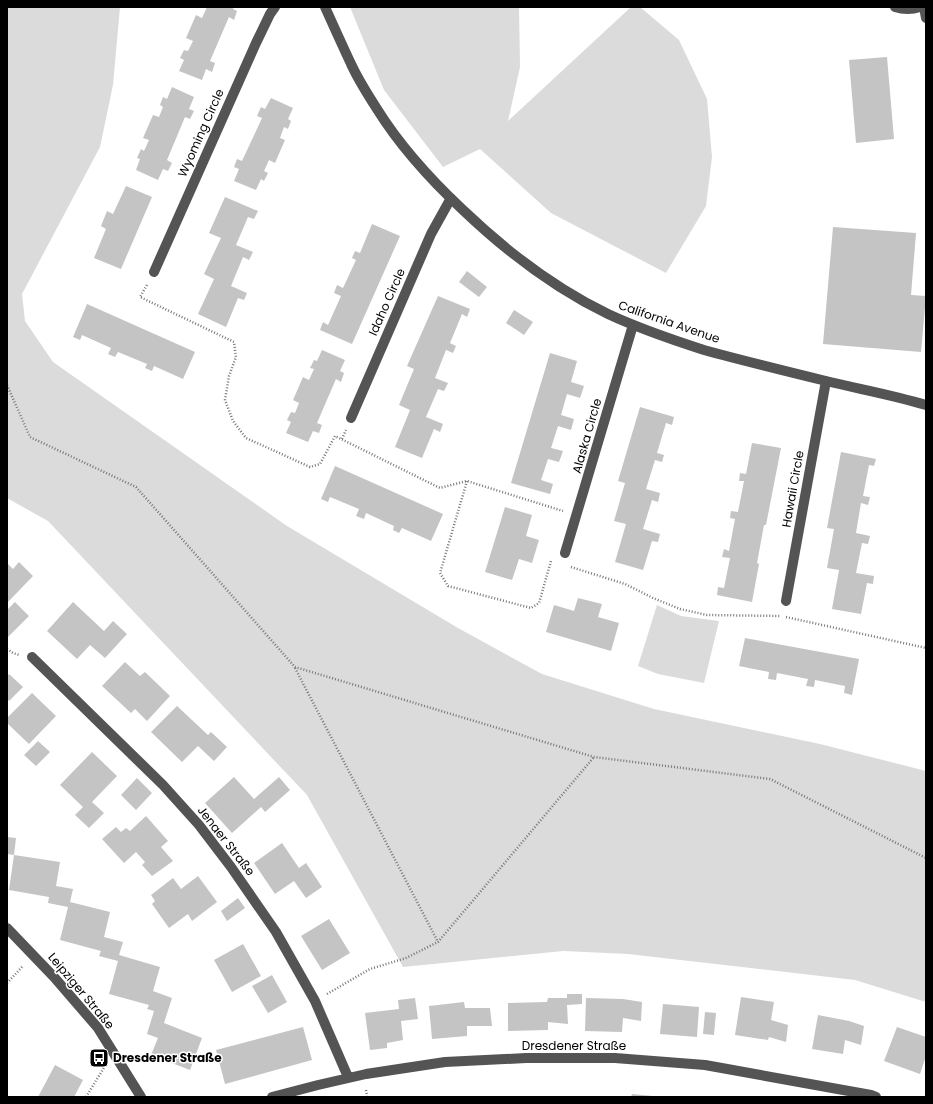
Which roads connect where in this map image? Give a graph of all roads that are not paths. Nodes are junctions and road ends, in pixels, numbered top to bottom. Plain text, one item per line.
1 (275, 7) edge
2 (325, 7) edge
3 (895, 7) edge
4 (920, 7) edge
5 (924, 7) edge
6 (926, 18) edge
7 (451, 198) junction
8 (154, 272) road end
9 (633, 325) junction
10 (826, 381) junction
11 (926, 405) edge
12 (350, 418) dead end
13 (565, 553) dead end
14 (786, 602) dead end
15 (32, 657) dead end
16 (7, 928) edge
17 (348, 1077) junction
18 (873, 1096) edge
19 (141, 1097) edge
20 (272, 1097) edge

1 - 8 street, Wyoming Circle
2 - 7 street, California Avenue
3 - 4 street
5 - 6 street
7 - 9 street, California Avenue
7 - 12 street, Idaho Circle
9 - 10 street, California Avenue
9 - 13 street, Alaska Circle
10 - 11 street, California Avenue
10 - 14 street, Hawaii Circle
15 - 17 street, Jenaer Straße
16 - 19 street, Leipziger Straße
17 - 18 street, Dresdener Straße
17 - 20 street, Dresdener Straße

